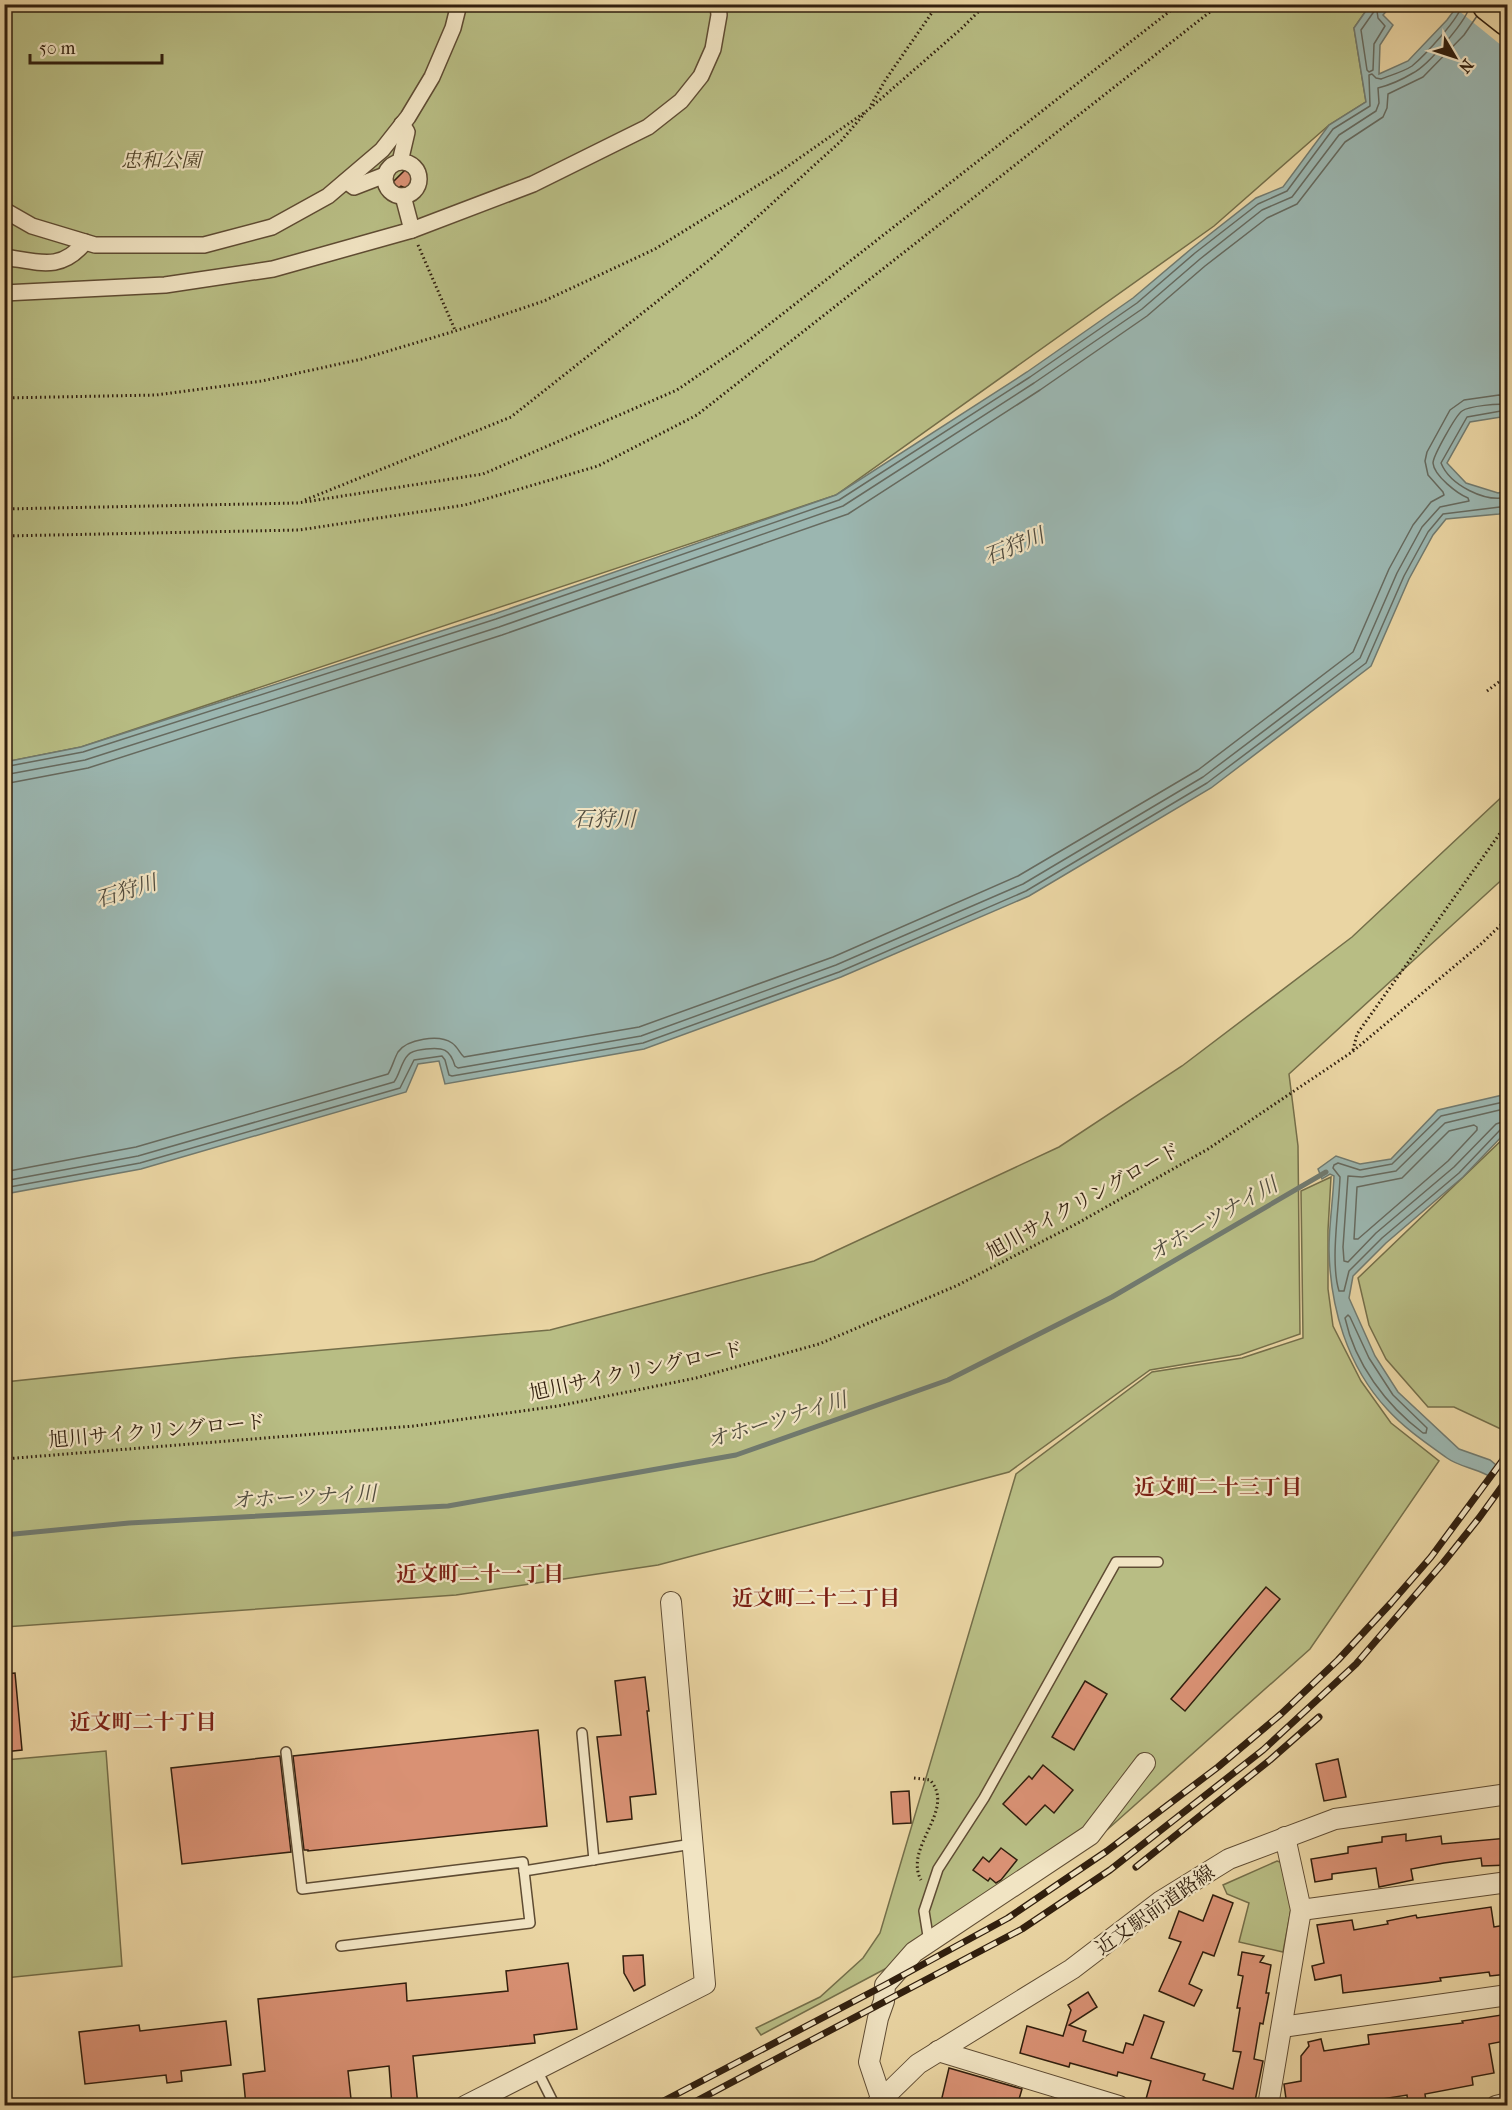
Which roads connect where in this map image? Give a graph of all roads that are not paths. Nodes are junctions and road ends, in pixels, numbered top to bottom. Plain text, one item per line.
1 (459, 4) edge
2 (718, 4) edge
3 (1489, 4) edge
4 (1508, 19) edge
5 (402, 124) junction
6 (400, 162) junction
7 (385, 175) junction
8 (346, 181) junction
9 (403, 196) junction
10 (4, 210) edge
11 (412, 230) junction
12 (85, 242) junction
13 (4, 258) edge
14 (4, 293) edge
15 (1158, 1562) dead end
16 (670, 1602) dead end
17 (582, 1733) dead end
18 (286, 1752) dead end
19 (1145, 1763) dead end
20 (1508, 1794) edge
21 (1285, 1837) junction
22 (692, 1844) junction
23 (594, 1860) junction
24 (524, 1870) junction
25 (1508, 1882) edge
26 (1301, 1910) junction
27 (929, 1942) junction
28 (341, 1946) dead end
29 (1508, 1995) edge
30 (1282, 2027) junction
31 (938, 2051) junction
32 (537, 2070) junction
33 (878, 2102) edge
34 (1508, 2103) edge
35 (465, 2106) edge
36 (555, 2106) edge
37 (1119, 2106) edge
38 (1268, 2106) edge
39 (1496, 2106) edge

1 - 5 street
2 - 11 street
3 - 4 highway
5 - 6 street
5 - 8 street
6 - 7 street
6 - 9 street
7 - 8 street
7 - 9 street
8 - 12 street
9 - 11 street
10 - 12 street
11 - 14 street
12 - 13 street
15 - 27 lane
16 - 22 street
17 - 23 lane
18 - 24 lane
19 - 27 street
20 - 21 street, 近文駅前道路線
21 - 26 street
21 - 31 street, 近文駅前道路線
22 - 23 lane
22 - 32 street
23 - 24 lane
24 - 28 lane
25 - 26 street
26 - 30 street
27 - 33 street
29 - 30 street
30 - 38 street
31 - 33 street, 近文駅前道路線
31 - 37 street
32 - 35 street
32 - 36 lane
34 - 39 street

